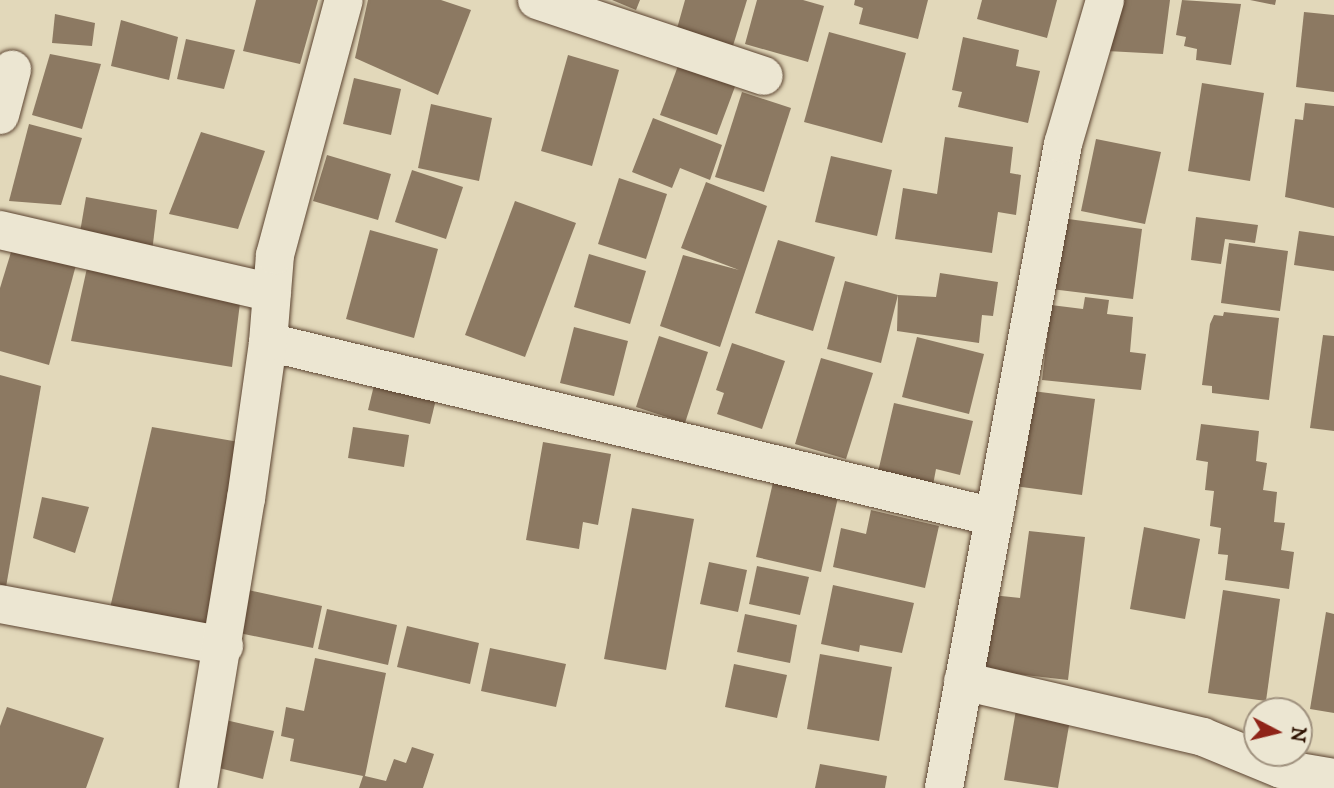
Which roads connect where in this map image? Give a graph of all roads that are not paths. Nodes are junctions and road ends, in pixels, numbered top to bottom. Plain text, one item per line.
1 (344, 0) edge
2 (537, 0) edge
3 (1105, 0) edge
4 (12, 71) dead end
5 (764, 76) dead end
6 (0, 115) edge
7 (0, 230) edge
8 (272, 293) junction
9 (268, 342) junction
10 (994, 517) junction
11 (0, 604) edge
12 (224, 646) junction
13 (963, 681) junction
14 (1334, 778) edge
15 (198, 788) edge
16 (944, 788) edge

1 - 8 street
2 - 5 street
3 - 10 street
4 - 6 street
7 - 8 street
8 - 9 street
9 - 10 street
9 - 12 street
10 - 13 street
11 - 12 street
12 - 15 street
13 - 14 street
13 - 16 street

